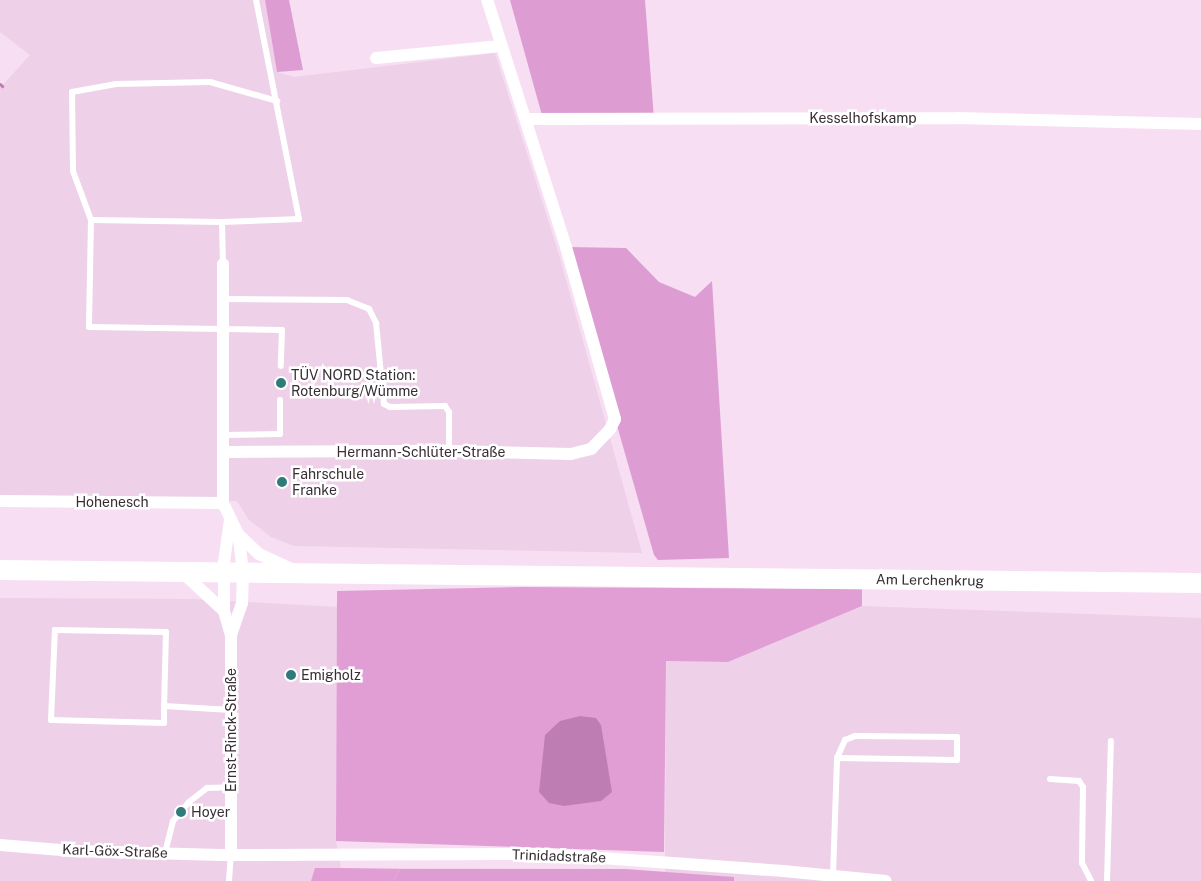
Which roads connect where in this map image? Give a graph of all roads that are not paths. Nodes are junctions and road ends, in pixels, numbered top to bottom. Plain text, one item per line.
1 (256, 0) edge
2 (487, 0) edge
3 (500, 46) junction
4 (376, 58) dead end
5 (277, 101) junction
6 (526, 119) junction
7 (1201, 124) edge
8 (91, 220) junction
9 (222, 222) junction
10 (223, 264) joint
11 (223, 298) junction
12 (223, 329) junction
13 (281, 366) dead end
14 (280, 400) dead end
15 (223, 435) junction
16 (449, 451) junction
17 (223, 452) junction
18 (0, 501) edge
19 (223, 503) junction
20 (230, 520) junction
21 (238, 534) junction
22 (0, 570) edge
23 (182, 572) junction
24 (233, 572) junction
25 (298, 572) junction
26 (1201, 583) edge
27 (224, 611) junction
28 (231, 635) junction
29 (164, 706) junction
30 (231, 710) junction
31 (1111, 741) dead end
32 (837, 758) junction
33 (1050, 780) dead end
34 (231, 787) junction
35 (0, 845) edge
36 (164, 853) junction
37 (231, 855) junction
38 (830, 877) edge
39 (229, 881) edge
40 (886, 881) edge
41 (1091, 881) edge
42 (1107, 881) edge

1 - 5 lane
2 - 3 street
3 - 4 street
3 - 6 street
5 - 8 lane
5 - 9 lane
6 - 7 street, Kesselhofskamp
6 - 16 street, Hermann-Schlüter-Straße
8 - 9 lane
8 - 12 lane
9 - 10 lane
10 - 11 street
11 - 12 street
11 - 16 lane
12 - 13 lane
12 - 15 street
14 - 15 lane
15 - 17 street
16 - 17 street, Hermann-Schlüter-Straße
17 - 19 street
18 - 19 street, Hohenesch
19 - 20 street
20 - 21 street
20 - 24 street
21 - 24 street
21 - 25 street
22 - 23 main road, Am Lerchenkrug
23 - 24 main road, Am Lerchenkrug
23 - 27 street
24 - 25 main road, Am Lerchenkrug
24 - 27 street, Ernst-Rinck-Straße
24 - 28 street, Ernst-Rinck-Straße
25 - 26 main road, Am Lerchenkrug
27 - 28 street, Ernst-Rinck-Straße
28 - 30 street, Ernst-Rinck-Straße
29 - 29 lane
29 - 30 lane
30 - 34 street, Ernst-Rinck-Straße
31 - 42 lane
32 - 32 lane
32 - 38 lane
33 - 41 lane
34 - 36 lane
34 - 37 street, Ernst-Rinck-Straße
35 - 36 street, Karl-Göx-Straße
36 - 37 street, Karl-Göx-Straße
37 - 38 street, Trinidadstraße
37 - 39 lane
38 - 40 street, Trinidadstraße

